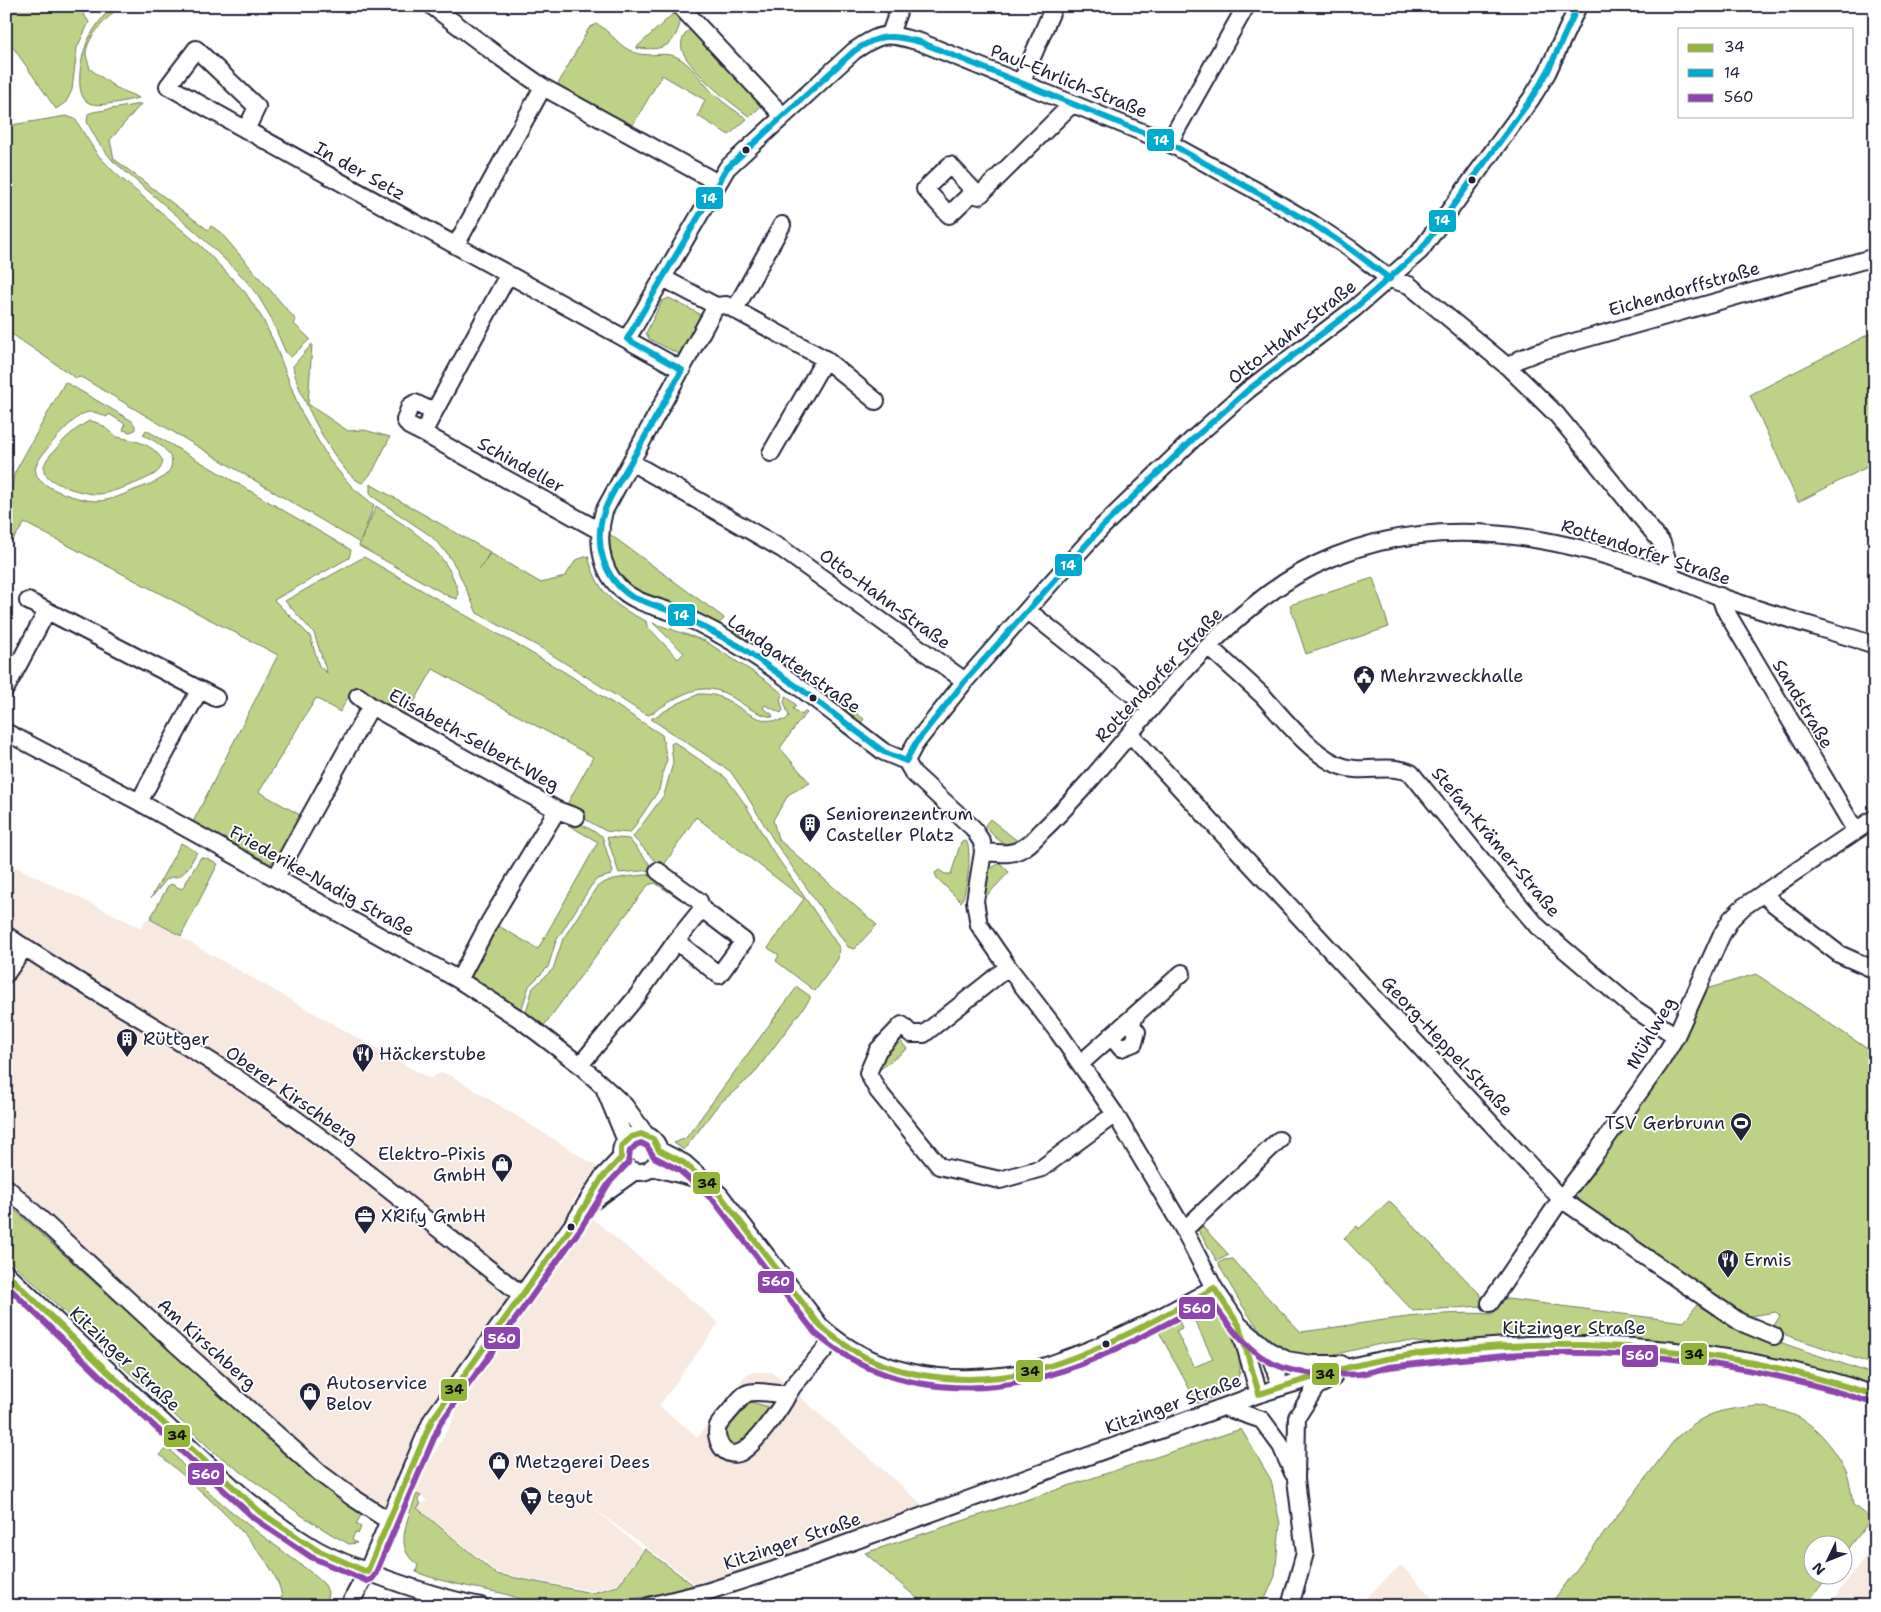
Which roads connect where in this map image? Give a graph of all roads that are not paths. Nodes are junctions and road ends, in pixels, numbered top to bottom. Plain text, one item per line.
1 (432, 6) edge
2 (680, 6) edge
3 (898, 6) edge
4 (1054, 6) edge
5 (1246, 6) edge
6 (1578, 6) edge
7 (890, 34) junction
8 (1021, 83) junction
9 (543, 87) junction
10 (1072, 104) junction
11 (783, 116) junction
12 (246, 130) junction
13 (1169, 143) junction
14 (718, 183) junction
15 (974, 191) dead end
16 (782, 225) dead end
17 (456, 245) junction
18 (1875, 257) edge
19 (508, 275) junction
20 (663, 278) junction
21 (1390, 279) junction
22 (716, 306) junction
23 (735, 309) junction
24 (627, 339) junction
25 (825, 359) junction
26 (1508, 367) junction
27 (682, 370) junction
28 (876, 401) dead end
29 (434, 412) junction
30 (423, 433) junction
31 (771, 453) dead end
32 (631, 462) junction
33 (600, 531) junction
34 (1673, 578) junction
35 (1720, 596) junction
36 (28, 601) dead end
37 (1027, 610) junction
38 (47, 611) junction
39 (1875, 645) edge
40 (1208, 647) junction
41 (965, 681) junction
42 (6, 688) edge
43 (199, 691) junction
44 (358, 696) dead end
45 (216, 698) dead end
46 (371, 706) junction
47 (1151, 709) junction
48 (6, 732) edge
49 (1130, 734) junction
50 (908, 756) junction
51 (139, 802) junction
52 (557, 810) junction
53 (576, 817) dead end
54 (1875, 818) edge
55 (1855, 830) junction
56 (983, 852) junction
57 (658, 871) dead end
58 (276, 877) junction
59 (1763, 893) junction
60 (702, 909) junction
61 (6, 935) edge
62 (676, 941) junction
63 (24, 947) junction
64 (1008, 968) junction
65 (1875, 970) edge
66 (1182, 973) dead end
67 (6, 974) edge
68 (459, 980) junction
69 (1676, 1036) junction
70 (1080, 1064) junction
71 (580, 1065) junction
72 (604, 1088) junction
73 (1115, 1114) junction
74 (646, 1135) junction
75 (1279, 1140) dead end
76 (626, 1141) junction
77 (659, 1150) junction
78 (621, 1158) junction
79 (652, 1168) junction
80 (635, 1171) junction
81 (705, 1180) junction
82 (6, 1187) edge
83 (1561, 1199) junction
84 (585, 1206) junction
85 (1184, 1230) junction
86 (6, 1273) edge
87 (1214, 1288) junction
88 (522, 1295) junction
89 (1490, 1303) dead end
90 (1239, 1325) junction
91 (1774, 1336) dead end
92 (834, 1340) junction
93 (1268, 1350) junction
94 (1360, 1365) junction
95 (1281, 1387) junction
96 (788, 1394) junction
97 (1259, 1394) junction
98 (1875, 1395) edge
99 (1224, 1407) junction
100 (1296, 1479) junction
101 (388, 1521) junction
102 (367, 1572) junction
103 (349, 1606) edge
104 (482, 1606) edge
105 (649, 1606) edge
106 (1290, 1606) edge

1 - 9 street
2 - 11 street
3 - 7 street
4 - 8 street
5 - 13 street
6 - 21 street, Otto-Hahn-Straße
7 - 8 street, Paul-Ehrlich-Straße
7 - 11 street
8 - 10 street, Paul-Ehrlich-Straße
9 - 14 street
9 - 17 street
10 - 13 street, Paul-Ehrlich-Straße
10 - 15 street
11 - 14 street
12 - 12 street, In der Setz
12 - 17 street, In der Setz
13 - 21 street, Paul-Ehrlich-Straße
14 - 20 street
16 - 23 street
17 - 19 street, In der Setz
18 - 26 street, Eichendorffstraße
19 - 24 street, In der Setz
19 - 29 street
20 - 22 street
20 - 24 street
21 - 26 street, Paul-Ehrlich-Straße
21 - 37 street, Otto-Hahn-Straße
22 - 23 street
22 - 27 street, Landgartenstraße
23 - 25 street
24 - 27 street
25 - 28 street
25 - 31 street
26 - 34 street, Paul-Ehrlich-Straße
27 - 32 street, Landgartenstraße
29 - 30 street
29 - 30 street, Schindeller
30 - 33 street, Schindeller
32 - 33 street, Landgartenstraße
32 - 41 street, Otto-Hahn-Straße
33 - 50 street, Landgartenstraße
34 - 35 street, Rottendorfer Straße
34 - 40 street, Rottendorfer Straße
35 - 39 street, Rottendorfer Straße
35 - 55 street, Sandstraße
36 - 38 street
37 - 41 street, Otto-Hahn-Straße
37 - 47 street
38 - 42 street
38 - 43 street
40 - 47 street, Rottendorfer Straße
40 - 69 street, Stefan-Krämer-Straße
41 - 50 street, Otto-Hahn-Straße
43 - 45 street
43 - 51 street
44 - 46 street, Elisabeth-Selbert-Weg
46 - 52 street, Elisabeth-Selbert-Weg
46 - 58 street, Elisabeth-Selbert-Weg
47 - 49 street, Rottendorfer Straße
48 - 51 street, Friederike-Nadig Straße
49 - 56 street, Rottendorfer Straße
49 - 83 street, Georg-Heppel-Straße
50 - 56 street
51 - 58 street, Friederike-Nadig Straße
52 - 53 street, Elisabeth-Selbert-Weg
52 - 68 street, Elisabeth-Selbert-Weg
54 - 55 street, Mühlweg
55 - 59 street, Mühlweg
56 - 64 street
57 - 60 street
58 - 68 street, Friederike-Nadig Straße
59 - 65 street
59 - 69 street, Mühlweg
60 - 62 street
60 - 62 street
61 - 63 street, Oberer Kirschberg
62 - 71 street
63 - 67 street
63 - 88 street, Oberer Kirschberg
64 - 70 street
64 - 73 street
66 - 70 street
68 - 71 street, Friederike-Nadig Straße
69 - 83 street, Mühlweg
70 - 73 street
71 - 72 street, Friederike-Nadig Straße
72 - 74 street, Friederike-Nadig Straße
72 - 76 street, Friederike-Nadig Straße
73 - 85 street
74 - 76 street
74 - 77 street
75 - 85 street
76 - 78 street
77 - 79 street
77 - 81 street
78 - 80 street
78 - 84 street
79 - 80 street
79 - 81 street
80 - 84 street
81 - 92 street
82 - 101 street, Am Kirschberg
83 - 89 street, Mühlweg
83 - 91 street, Georg-Heppel-Straße
84 - 88 street
85 - 87 street
86 - 102 street, Kitzinger Straße
87 - 90 street
87 - 92 street
88 - 101 street
90 - 93 street
90 - 97 street
92 - 96 street
93 - 94 street
93 - 95 street
94 - 95 street, Kitzinger Straße
94 - 98 street, Kitzinger Straße
94 - 100 street
95 - 97 street, Kitzinger Straße
96 - 96 street
97 - 99 street, Kitzinger Straße
99 - 100 street
99 - 105 street, Kitzinger Straße
100 - 106 street
101 - 102 street
102 - 103 street
102 - 104 street, Kitzinger Straße

